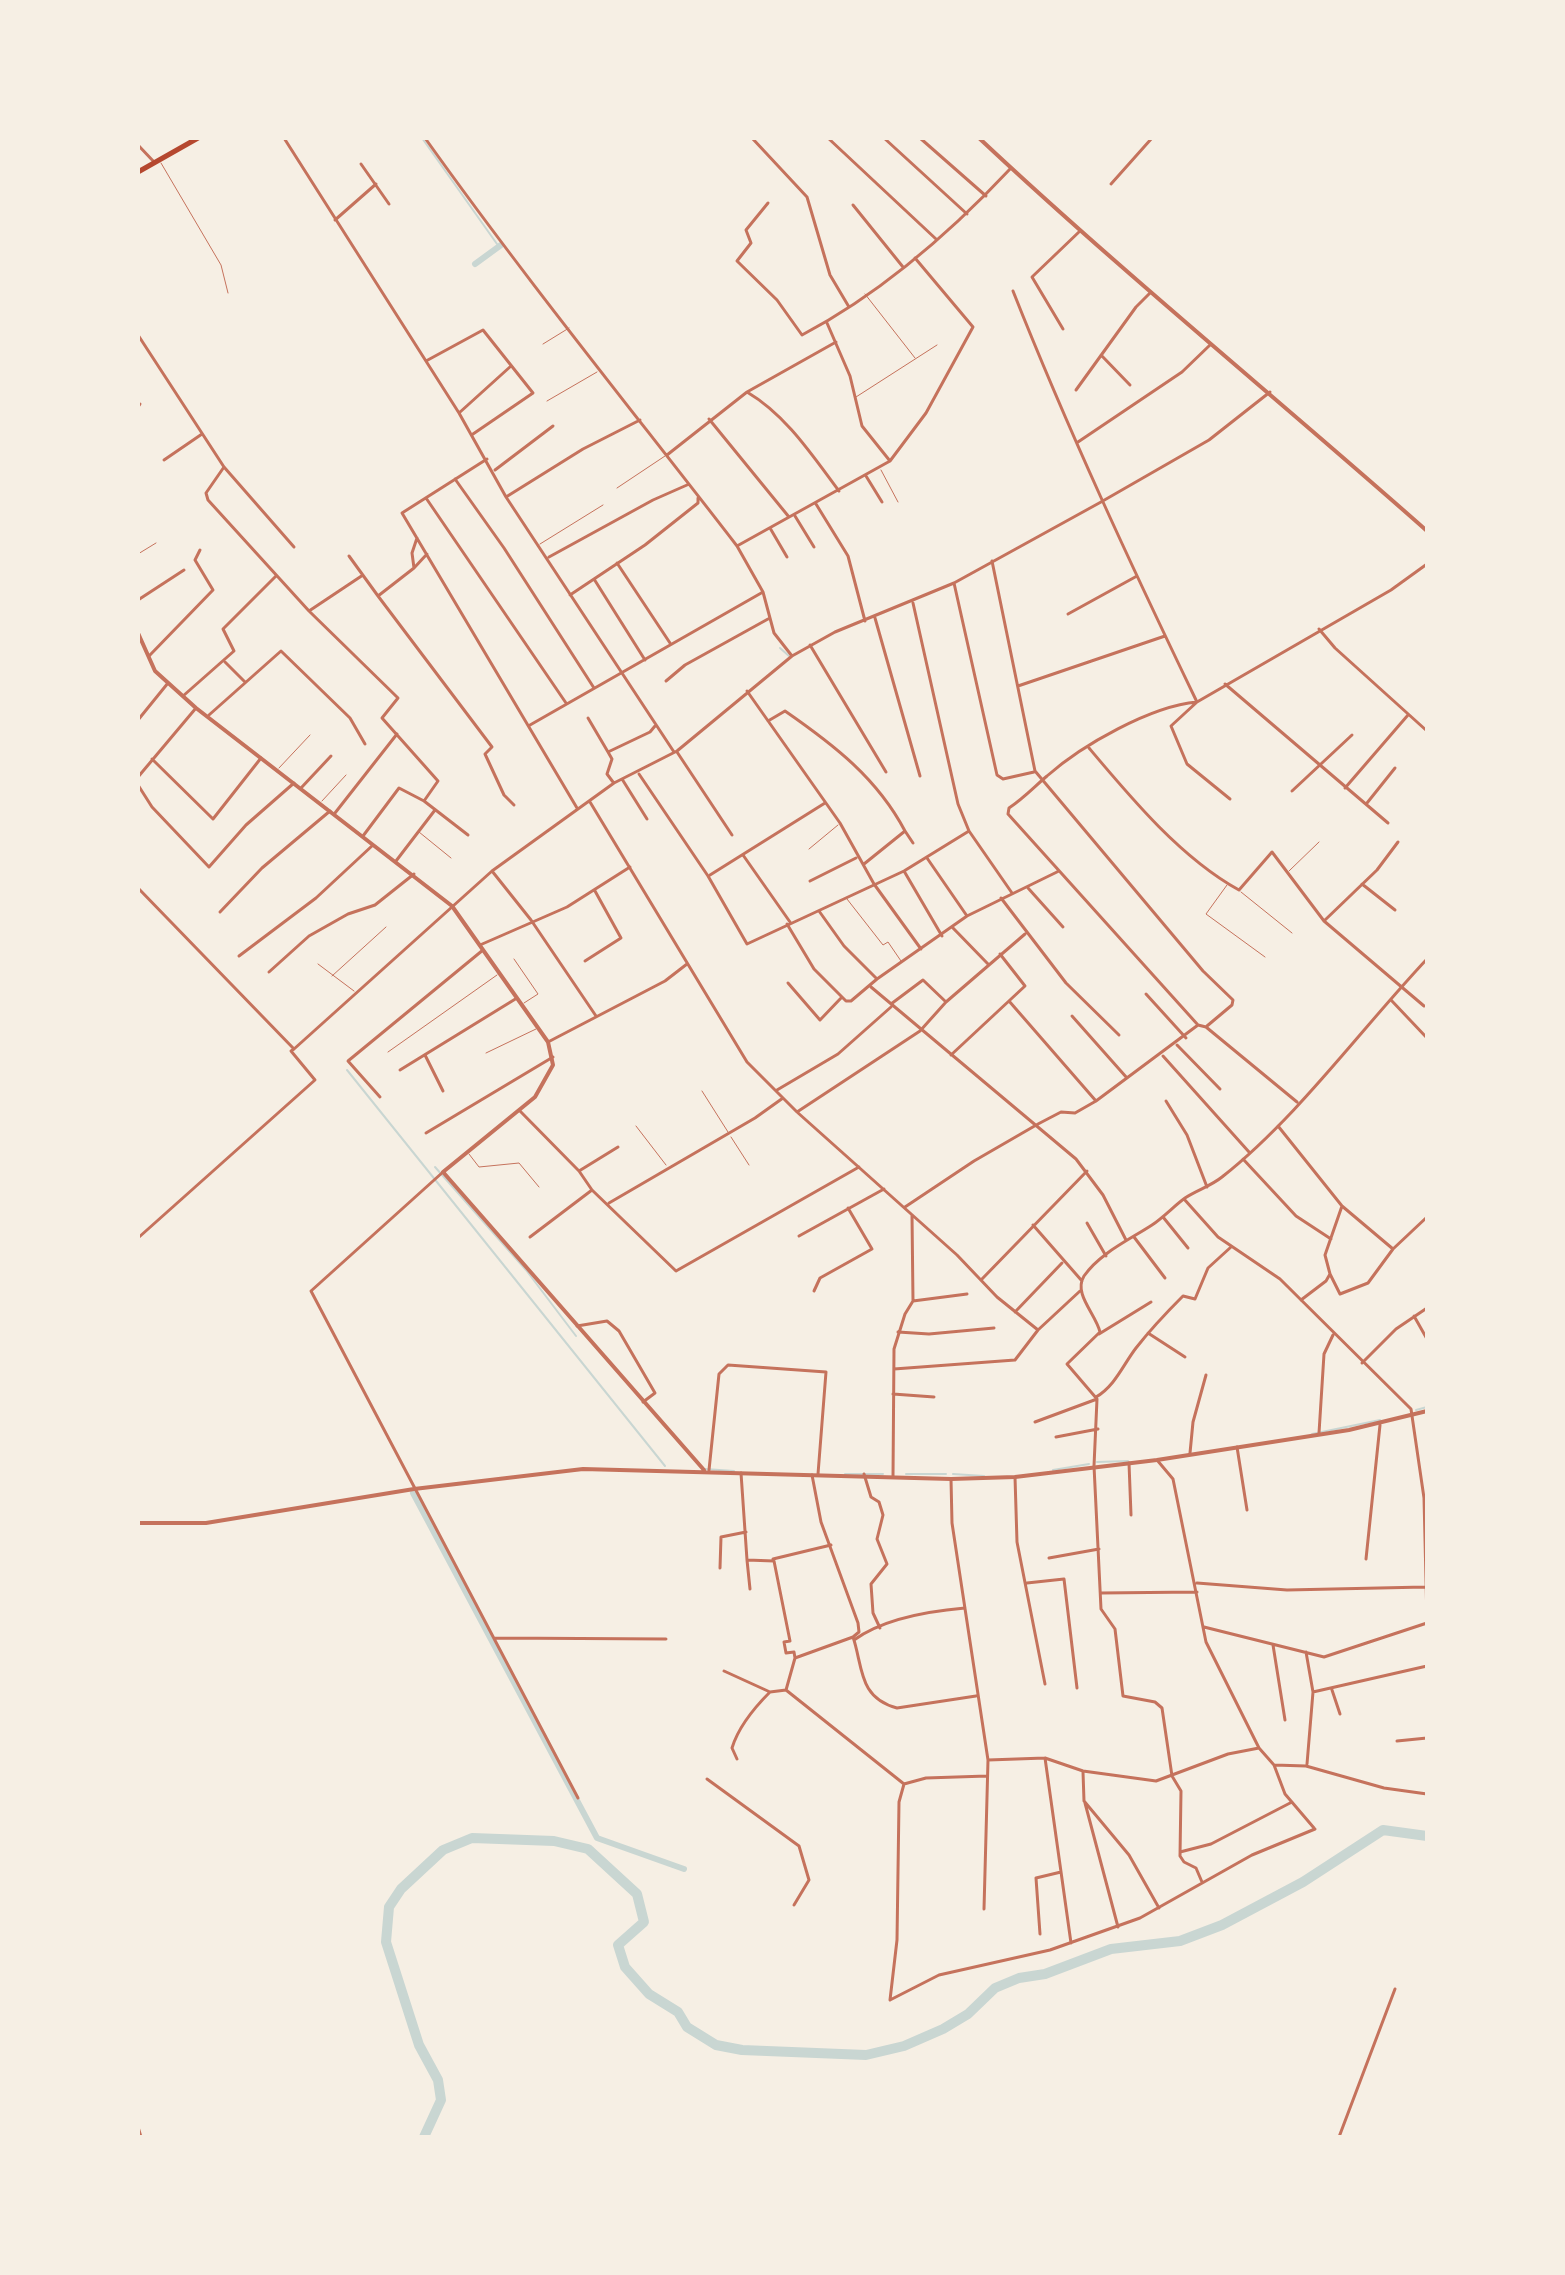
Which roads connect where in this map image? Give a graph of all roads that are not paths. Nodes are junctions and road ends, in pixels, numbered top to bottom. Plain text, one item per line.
1 (198, 138) edge
2 (284, 138) edge
3 (425, 138) edge
4 (752, 138) edge
5 (828, 138) edge
6 (884, 138) edge
7 (920, 138) edge
8 (979, 138) edge
9 (1152, 138) edge
10 (138, 145) edge
11 (157, 162) junction
12 (361, 164) dead end
13 (1011, 168) junction
14 (138, 172) edge
15 (376, 184) junction
16 (1111, 184) dead end
17 (986, 196) junction
18 (768, 203) dead end
19 (389, 204) dead end
20 (853, 205) dead end
21 (967, 214) junction
22 (335, 220) junction
23 (1080, 231) junction
24 (938, 240) junction
25 (915, 258) junction
26 (903, 267) junction
27 (1013, 291) dead end
28 (228, 293) dead end
29 (1150, 293) junction
30 (865, 294) junction
31 (849, 308) junction
32 (827, 323) junction
33 (569, 328) junction
34 (1063, 329) dead end
35 (138, 335) edge
36 (836, 342) junction
37 (1212, 343) junction
38 (543, 344) dead end
39 (937, 345) dead end
40 (1101, 355) junction
41 (917, 360) junction
42 (426, 361) junction
43 (511, 366) junction
44 (600, 370) junction
45 (1130, 385) dead end
46 (1076, 390) dead end
47 (747, 392) junction
48 (1270, 392) junction
49 (856, 397) junction
50 (547, 401) dead end
51 (459, 413) junction
52 (709, 419) junction
53 (640, 420) junction
54 (553, 426) dead end
55 (202, 434) junction
56 (472, 435) junction
57 (1078, 442) junction
58 (666, 456) junction
59 (487, 459) junction
60 (164, 460) dead end
61 (890, 461) junction
62 (224, 467) junction
63 (880, 468) junction
64 (494, 471) junction
65 (866, 476) junction
66 (455, 479) junction
67 (687, 485) junction
68 (617, 488) dead end
69 (840, 491) junction
70 (506, 497) junction
71 (426, 498) junction
72 (698, 498) junction
73 (882, 502) dead end
74 (898, 502) dead end
75 (1101, 502) junction
76 (816, 504) junction
77 (603, 505) dead end
78 (795, 515) junction
79 (789, 517) junction
80 (770, 528) junction
81 (1427, 531) edge
82 (417, 538) junction
83 (156, 543) dead end
84 (540, 544) junction
85 (737, 546) junction
86 (294, 547) dead end
87 (814, 547) dead end
88 (200, 550) dead end
89 (138, 554) edge
90 (427, 554) junction
91 (349, 556) dead end
92 (548, 557) junction
93 (787, 557) dead end
94 (992, 561) junction
95 (617, 563) junction
96 (1427, 564) edge
97 (414, 568) junction
98 (184, 570) dead end
99 (363, 575) junction
100 (276, 576) junction
101 (1137, 576) junction
102 (594, 579) junction
103 (954, 583) junction
104 (763, 592) junction
105 (570, 595) junction
106 (378, 596) junction
107 (138, 600) edge
108 (913, 603) junction
109 (309, 611) junction
110 (1068, 614) dead end
111 (875, 618) junction
112 (769, 619) junction
113 (865, 621) junction
114 (1319, 629) junction
115 (138, 633) edge
116 (1165, 636) junction
117 (670, 643) junction
118 (810, 645) junction
119 (149, 656) junction
120 (792, 656) junction
121 (645, 660) junction
122 (224, 661) junction
123 (620, 675) junction
124 (666, 681) dead end
125 (245, 682) junction
126 (168, 683) junction
127 (1225, 684) junction
128 (1018, 686) junction
129 (594, 688) junction
130 (747, 691) junction
131 (183, 696) junction
132 (1197, 702) junction
133 (566, 704) junction
134 (196, 708) junction
135 (1409, 714) junction
136 (209, 715) junction
137 (588, 718) dead end
138 (138, 720) edge
139 (768, 721) junction
140 (529, 725) junction
141 (655, 726) junction
142 (1427, 731) edge
143 (397, 734) junction
144 (310, 735) dead end
145 (1352, 735) dead end
146 (365, 744) dead end
147 (1089, 748) junction
148 (608, 752) junction
149 (676, 752) junction
150 (331, 756) dead end
151 (262, 757) junction
152 (152, 759) junction
153 (1318, 767) junction
154 (1395, 768) dead end
155 (278, 769) junction
156 (1035, 771) junction
157 (638, 772) junction
158 (886, 772) dead end
159 (346, 775) dead end
160 (920, 776) dead end
161 (138, 777) edge
162 (622, 779) junction
163 (1041, 782) junction
164 (294, 783) junction
165 (614, 783) junction
166 (138, 785) edge
167 (301, 788) junction
168 (1345, 788) junction
169 (1292, 791) dead end
170 (1230, 799) dead end
171 (589, 800) junction
172 (424, 801) junction
173 (320, 803) junction
174 (825, 803) junction
175 (1367, 803) junction
176 (514, 805) dead end
177 (577, 808) junction
178 (435, 810) junction
179 (332, 812) junction
180 (647, 819) dead end
181 (840, 823) junction
182 (1388, 823) dead end
183 (418, 831) junction
184 (905, 831) junction
185 (969, 831) junction
186 (468, 835) dead end
187 (732, 835) dead end
188 (363, 836) junction
189 (1319, 842) dead end
190 (1398, 842) dead end
191 (913, 843) dead end
192 (373, 845) junction
193 (809, 849) dead end
194 (743, 855) junction
195 (857, 857) junction
196 (451, 858) dead end
197 (927, 858) junction
198 (396, 861) junction
199 (864, 864) junction
200 (630, 867) junction
201 (492, 871) junction
202 (904, 871) junction
203 (1059, 871) junction
204 (1287, 873) junction
205 (414, 874) junction
206 (708, 876) junction
207 (810, 881) dead end
208 (874, 884) junction
209 (1228, 884) junction
210 (1362, 884) junction
211 (138, 888) edge
212 (1028, 888) junction
213 (1239, 890) junction
214 (595, 891) junction
215 (1012, 893) junction
216 (846, 897) junction
217 (1001, 898) junction
218 (452, 906) junction
219 (1395, 910) dead end
220 (819, 911) junction
221 (220, 912) dead end
222 (967, 916) junction
223 (531, 920) junction
224 (1324, 921) junction
225 (788, 923) junction
226 (386, 927) dead end
227 (1063, 927) dead end
228 (953, 928) junction
229 (1292, 933) dead end
230 (1025, 934) junction
231 (942, 936) junction
232 (480, 945) junction
233 (921, 949) junction
234 (483, 950) junction
235 (1000, 954) junction
236 (239, 956) dead end
237 (1265, 957) dead end
238 (514, 959) dead end
239 (1427, 959) edge
240 (585, 961) dead end
241 (901, 961) junction
242 (687, 963) junction
243 (318, 964) dead end
244 (988, 964) junction
245 (269, 972) dead end
246 (499, 973) junction
247 (332, 976) junction
248 (877, 979) junction
249 (788, 983) dead end
250 (871, 987) junction
251 (1401, 988) junction
252 (358, 993) junction
253 (1146, 994) dead end
254 (842, 997) junction
255 (517, 998) junction
256 (1390, 999) junction
257 (1009, 1001) junction
258 (946, 1002) junction
259 (522, 1005) junction
260 (890, 1006) junction
261 (1424, 1006) dead end
262 (596, 1016) junction
263 (1072, 1016) dead end
264 (1198, 1025) junction
265 (538, 1027) junction
266 (1206, 1027) junction
267 (920, 1031) junction
268 (1119, 1035) dead end
269 (1186, 1038) junction
270 (1427, 1038) edge
271 (548, 1042) junction
272 (1177, 1045) junction
273 (294, 1049) junction
274 (388, 1052) dead end
275 (486, 1053) dead end
276 (425, 1054) junction
277 (344, 1055) dead end
278 (951, 1055) junction
279 (1162, 1055) junction
280 (553, 1057) junction
281 (348, 1061) junction
282 (400, 1070) dead end
283 (1127, 1078) junction
284 (1220, 1089) dead end
285 (777, 1090) junction
286 (443, 1091) dead end
287 (702, 1091) dead end
288 (380, 1097) dead end
289 (783, 1098) junction
290 (1096, 1101) junction
291 (1166, 1101) dead end
292 (1297, 1102) junction
293 (519, 1110) junction
294 (797, 1112) junction
295 (1038, 1124) junction
296 (1277, 1125) junction
297 (636, 1126) dead end
298 (426, 1133) dead end
299 (729, 1134) junction
300 (618, 1147) dead end
301 (467, 1152) junction
302 (1249, 1152) junction
303 (1243, 1159) junction
304 (749, 1165) dead end
305 (668, 1167) junction
306 (859, 1167) junction
307 (579, 1171) junction
308 (1087, 1171) junction
309 (442, 1173) junction
310 (539, 1187) dead end
311 (1207, 1187) junction
312 (884, 1189) junction
313 (592, 1190) junction
314 (1184, 1199) junction
315 (609, 1203) junction
316 (1342, 1206) junction
317 (905, 1207) junction
318 (848, 1208) junction
319 (912, 1215) junction
320 (1163, 1217) junction
321 (1427, 1217) edge
322 (1087, 1223) dead end
323 (1033, 1225) junction
324 (799, 1236) dead end
325 (1133, 1236) junction
326 (530, 1237) dead end
327 (138, 1238) edge
328 (1331, 1239) junction
329 (1126, 1240) junction
330 (1232, 1246) junction
331 (1188, 1248) dead end
332 (1393, 1249) junction
333 (1106, 1256) junction
334 (1063, 1262) junction
335 (1330, 1274) junction
336 (1165, 1278) dead end
337 (982, 1279) junction
338 (1082, 1281) junction
339 (814, 1291) dead end
340 (1080, 1291) junction
341 (967, 1294) dead end
342 (1301, 1300) junction
343 (913, 1301) junction
344 (1151, 1302) dead end
345 (1427, 1308) edge
346 (1015, 1312) junction
347 (1414, 1316) junction
348 (576, 1326) junction
349 (994, 1328) dead end
350 (1038, 1330) junction
351 (898, 1332) junction
352 (1148, 1333) junction
353 (1099, 1334) junction
354 (1333, 1335) junction
355 (1427, 1339) edge
356 (1185, 1357) dead end
357 (1362, 1363) junction
358 (894, 1369) junction
359 (1206, 1375) dead end
360 (893, 1394) junction
361 (934, 1397) dead end
362 (1097, 1398) junction
363 (643, 1402) junction
364 (1427, 1411) edge
365 (1412, 1416) junction
366 (1035, 1422) dead end
367 (1380, 1425) junction
368 (1098, 1429) junction
369 (1319, 1433) junction
370 (1056, 1437) dead end
371 (1237, 1447) junction
372 (1190, 1455) junction
373 (1157, 1460) junction
374 (1129, 1463) junction
375 (1094, 1466) junction
376 (707, 1470) junction
377 (741, 1473) junction
378 (864, 1474) junction
379 (815, 1475) junction
380 (893, 1477) junction
381 (1015, 1477) junction
382 (951, 1479) junction
383 (414, 1489) junction
384 (1247, 1510) dead end
385 (1131, 1515) dead end
386 (138, 1523) edge
387 (746, 1532) junction
388 (831, 1545) junction
389 (1099, 1549) junction
390 (1049, 1558) dead end
391 (1366, 1559) dead end
392 (747, 1560) junction
393 (772, 1560) junction
394 (720, 1568) dead end
395 (1426, 1575) edge
396 (1195, 1582) junction
397 (1027, 1583) junction
398 (1425, 1587) edge
399 (750, 1589) dead end
400 (1197, 1592) junction
401 (1101, 1593) junction
402 (965, 1608) junction
403 (1427, 1622) edge
404 (1203, 1627) junction
405 (880, 1628) junction
406 (494, 1638) junction
407 (854, 1638) junction
408 (666, 1639) dead end
409 (1272, 1643) junction
410 (1306, 1652) junction
411 (795, 1658) junction
412 (1427, 1666) edge
413 (724, 1671) dead end
414 (1045, 1684) dead end
415 (1077, 1688) dead end
416 (786, 1690) junction
417 (1332, 1690) junction
418 (770, 1692) junction
419 (1313, 1692) junction
420 (976, 1696) junction
421 (1340, 1714) dead end
422 (1285, 1720) dead end
423 (1427, 1738) edge
424 (1397, 1741) dead end
425 (1259, 1748) junction
426 (1045, 1758) junction
427 (737, 1759) dead end
428 (988, 1760) junction
429 (1274, 1765) junction
430 (1306, 1766) junction
431 (1083, 1771) junction
432 (988, 1776) junction
433 (1172, 1776) junction
434 (707, 1779) dead end
435 (904, 1784) junction
436 (1427, 1794) edge
437 (578, 1798) dead end
438 (1084, 1801) junction
439 (1292, 1802) junction
440 (1180, 1852) junction
441 (1061, 1872) junction
442 (1202, 1882) junction
443 (794, 1905) dead end
444 (1159, 1908) junction
445 (984, 1909) dead end
446 (1118, 1927) junction
447 (1040, 1934) dead end
448 (1071, 1943) junction
449 (1395, 1989) dead end
450 (138, 2127) edge
451 (141, 2137) edge
452 (1339, 2137) edge

1 - 11 main road
2 - 22 street
3 - 33 street
4 - 31 street
5 - 24 street
6 - 21 street
7 - 17 street
8 - 13 street
9 - 16 street
10 - 11 street
11 - 14 main road
11 - 28 lane
12 - 15 street
13 - 17 street
13 - 23 street
15 - 19 street
15 - 22 street
17 - 21 street
18 - 32 street
20 - 26 street
21 - 24 street
22 - 42 street
23 - 29 street
23 - 34 street
24 - 25 street
25 - 26 street
25 - 61 street
26 - 30 street
27 - 57 street
29 - 37 street
29 - 40 street
30 - 31 street
30 - 41 lane
31 - 32 street
32 - 36 street
33 - 38 lane
33 - 44 street
35 - 55 street
36 - 47 street
36 - 49 street
37 - 48 street
37 - 57 street
39 - 41 lane
40 - 45 street
40 - 46 street
41 - 49 lane
42 - 43 street
42 - 51 street
43 - 51 street
43 - 56 street
44 - 50 lane
44 - 53 street
47 - 52 street
47 - 69 street
48 - 75 street
48 - 81 street
49 - 61 street
51 - 56 street
52 - 58 street
52 - 79 street
53 - 58 street
53 - 70 street
54 - 64 street
55 - 60 street
55 - 62 street
56 - 59 street
57 - 75 street
58 - 67 street
58 - 68 lane
59 - 64 street
59 - 66 street
61 - 63 street
62 - 86 street
62 - 100 street
63 - 65 street
63 - 74 lane
64 - 70 street
65 - 69 street
65 - 73 street
66 - 71 street
66 - 129 street
67 - 72 street
67 - 92 street
69 - 76 street
70 - 84 street
71 - 82 street
71 - 133 street
72 - 85 street
72 - 95 street
75 - 94 street
75 - 101 street
76 - 78 street
76 - 113 street
77 - 84 lane
78 - 79 street
78 - 87 street
79 - 80 street
80 - 85 street
80 - 93 street
82 - 90 street
82 - 97 street
83 - 89 lane
84 - 92 street
85 - 104 street
88 - 119 street
90 - 97 street
90 - 140 street
91 - 99 street
92 - 105 street
94 - 103 street
94 - 128 street
95 - 102 street
95 - 117 street
96 - 114 street
97 - 106 street
98 - 107 street
99 - 106 street
99 - 109 street
100 - 109 street
100 - 122 street
101 - 110 street
101 - 116 street
102 - 105 street
102 - 121 street
103 - 108 street
103 - 156 street
104 - 112 street
104 - 117 street
105 - 123 street
106 - 176 street
108 - 111 street
108 - 185 street
109 - 143 street
111 - 113 street
111 - 160 street
112 - 120 street
112 - 124 street
113 - 118 street
114 - 127 street
114 - 135 street
115 - 119 street
116 - 128 street
116 - 132 street
117 - 121 street
118 - 120 street
118 - 158 street
119 - 126 street
120 - 130 street
121 - 123 street
122 - 125 street
122 - 131 street
123 - 129 street
123 - 141 street
125 - 136 street
125 - 146 street
126 - 131 street
126 - 138 street
127 - 132 street
127 - 153 street
128 - 156 street
129 - 133 street
130 - 139 street
130 - 149 street
131 - 134 street
132 - 147 street
132 - 170 street
133 - 140 street
134 - 136 street
134 - 152 street
135 - 142 street
135 - 168 street
136 - 151 street
137 - 148 street
139 - 174 street
139 - 184 street
140 - 177 street
141 - 148 street
141 - 149 street
143 - 172 street
143 - 179 street
144 - 155 lane
145 - 153 street
147 - 163 street
147 - 209 street
148 - 165 street
149 - 157 street
149 - 187 street
150 - 167 street
151 - 152 street
151 - 155 street
152 - 161 street
153 - 168 street
153 - 169 street
154 - 175 street
155 - 164 street
156 - 163 street
157 - 162 street
157 - 206 street
159 - 173 lane
162 - 165 street
162 - 180 street
163 - 203 street
163 - 266 street
164 - 166 street
164 - 167 street
165 - 171 street
167 - 173 street
168 - 175 street
171 - 177 street
171 - 200 street
172 - 178 street
172 - 188 street
173 - 179 street
174 - 181 street
174 - 194 street
175 - 182 street
177 - 201 street
178 - 183 street
178 - 186 street
179 - 188 street
179 - 221 street
181 - 193 lane
181 - 195 street
183 - 196 lane
183 - 198 street
184 - 191 street
184 - 199 street
185 - 197 street
185 - 215 street
188 - 192 street
189 - 204 lane
190 - 210 street
192 - 198 street
192 - 236 street
194 - 206 street
194 - 225 street
195 - 199 street
195 - 207 street
197 - 202 street
197 - 222 street
198 - 205 street
199 - 208 street
200 - 214 street
200 - 242 street
201 - 218 street
201 - 223 street
202 - 208 street
202 - 231 street
203 - 212 street
203 - 264 street
204 - 213 street
204 - 224 street
205 - 218 street
205 - 245 street
206 - 225 street
208 - 216 street
208 - 233 street
209 - 213 street
209 - 237 lane
210 - 219 street
210 - 224 street
211 - 273 street
212 - 215 street
212 - 227 street
213 - 229 lane
214 - 223 street
214 - 240 street
215 - 217 street
216 - 220 street
216 - 241 lane
217 - 222 street
217 - 230 street
218 - 232 street
218 - 252 street
220 - 225 street
220 - 248 street
222 - 228 street
223 - 232 street
223 - 262 street
224 - 251 street
225 - 254 street
226 - 247 lane
228 - 231 street
228 - 244 street
230 - 235 street
230 - 268 street
231 - 233 street
232 - 234 street
233 - 241 street
234 - 246 street
234 - 281 street
235 - 244 street
235 - 257 street
238 - 259 lane
239 - 251 street
241 - 248 street
242 - 262 street
242 - 285 street
243 - 247 lane
244 - 258 street
246 - 255 street
246 - 274 lane
247 - 252 lane
248 - 250 street
249 - 254 street
250 - 254 street
250 - 260 street
251 - 256 street
251 - 261 street
252 - 273 street
253 - 269 street
255 - 259 street
255 - 276 street
256 - 270 street
256 - 292 street
257 - 278 street
257 - 290 street
258 - 260 street
258 - 267 street
259 - 265 street
260 - 267 street
260 - 285 street
262 - 271 street
263 - 283 street
264 - 266 street
264 - 269 street
265 - 271 street
265 - 275 lane
266 - 292 street
267 - 278 street
267 - 294 street
269 - 272 street
271 - 280 street
272 - 279 street
272 - 284 street
273 - 327 street
276 - 282 street
276 - 286 street
277 - 281 street
278 - 295 street
279 - 283 street
279 - 302 street
280 - 293 street
280 - 298 street
281 - 288 street
283 - 290 street
285 - 289 street
287 - 299 lane
289 - 294 street
289 - 299 street
290 - 295 street
291 - 311 street
292 - 296 street
293 - 301 street
293 - 307 street
294 - 306 street
295 - 308 street
295 - 317 street
296 - 302 street
296 - 316 street
297 - 305 lane
299 - 304 lane
299 - 305 street
300 - 307 street
301 - 309 street
301 - 310 lane
302 - 303 street
303 - 311 street
303 - 328 street
305 - 315 street
306 - 312 street
306 - 315 street
307 - 313 street
308 - 323 street
308 - 329 street
309 - 348 street
309 - 383 street
311 - 314 street
312 - 317 street
312 - 318 street
313 - 315 street
313 - 326 street
314 - 320 street
314 - 330 street
316 - 328 street
316 - 332 street
317 - 319 street
318 - 324 street
318 - 339 street
319 - 337 street
319 - 343 street
320 - 325 street
320 - 331 street
321 - 332 street
322 - 333 street
323 - 334 street
323 - 337 street
325 - 329 street
325 - 336 street
328 - 335 street
329 - 333 street
330 - 342 street
330 - 352 street
332 - 335 street
333 - 338 street
334 - 338 street
334 - 346 street
335 - 342 street
337 - 346 street
338 - 340 street
340 - 350 street
340 - 353 street
341 - 343 street
342 - 354 street
343 - 351 street
344 - 353 street
345 - 347 street
346 - 350 street
347 - 355 street
347 - 357 street
348 - 363 street
348 - 363 street
349 - 351 street
350 - 358 street
351 - 358 street
352 - 356 street
352 - 362 street
353 - 362 street
354 - 357 street
354 - 369 street
357 - 365 street
358 - 360 street
359 - 372 street
360 - 361 street
360 - 380 street
362 - 366 street
362 - 368 street
363 - 376 street
364 - 365 street
365 - 367 street
365 - 395 street
367 - 369 street
367 - 391 street
368 - 370 street
368 - 375 street
369 - 371 street
371 - 372 street
371 - 384 street
372 - 373 street
373 - 374 street
373 - 396 street
374 - 375 street
374 - 385 street
375 - 381 street
375 - 389 street
376 - 377 street
376 - 379 street
376 - 383 street
377 - 379 street
377 - 387 street
378 - 379 street
378 - 380 street
378 - 405 street
379 - 388 street
380 - 382 street
381 - 382 street
381 - 397 street
382 - 402 street
383 - 386 street
383 - 406 street
387 - 392 street
387 - 394 street
388 - 393 street
388 - 407 street
389 - 390 street
389 - 401 street
392 - 393 street
392 - 399 street
393 - 411 street
395 - 398 street
396 - 398 street
396 - 400 street
397 - 414 street
397 - 415 street
398 - 403 street
400 - 401 street
400 - 404 street
401 - 433 street
402 - 405 street
402 - 420 street
403 - 410 street
404 - 409 street
404 - 425 street
405 - 407 street
406 - 408 street
406 - 437 street
407 - 411 street
407 - 420 street
409 - 410 street
409 - 422 street
410 - 419 street
411 - 416 street
412 - 417 street
413 - 418 street
416 - 418 street
416 - 435 street
417 - 419 street
417 - 421 street
418 - 427 street
419 - 430 street
420 - 428 street
423 - 424 street
425 - 429 street
425 - 433 street
426 - 428 street
426 - 431 street
426 - 441 street
428 - 432 street
429 - 430 street
429 - 439 street
430 - 436 street
431 - 433 street
431 - 438 street
432 - 435 street
432 - 445 street
433 - 440 street
434 - 443 street
435 - 448 street
438 - 444 street
438 - 446 street
439 - 440 street
439 - 442 street
440 - 442 street
441 - 447 street
441 - 448 street
442 - 444 street
444 - 446 street
446 - 448 street
449 - 452 street
450 - 451 street

